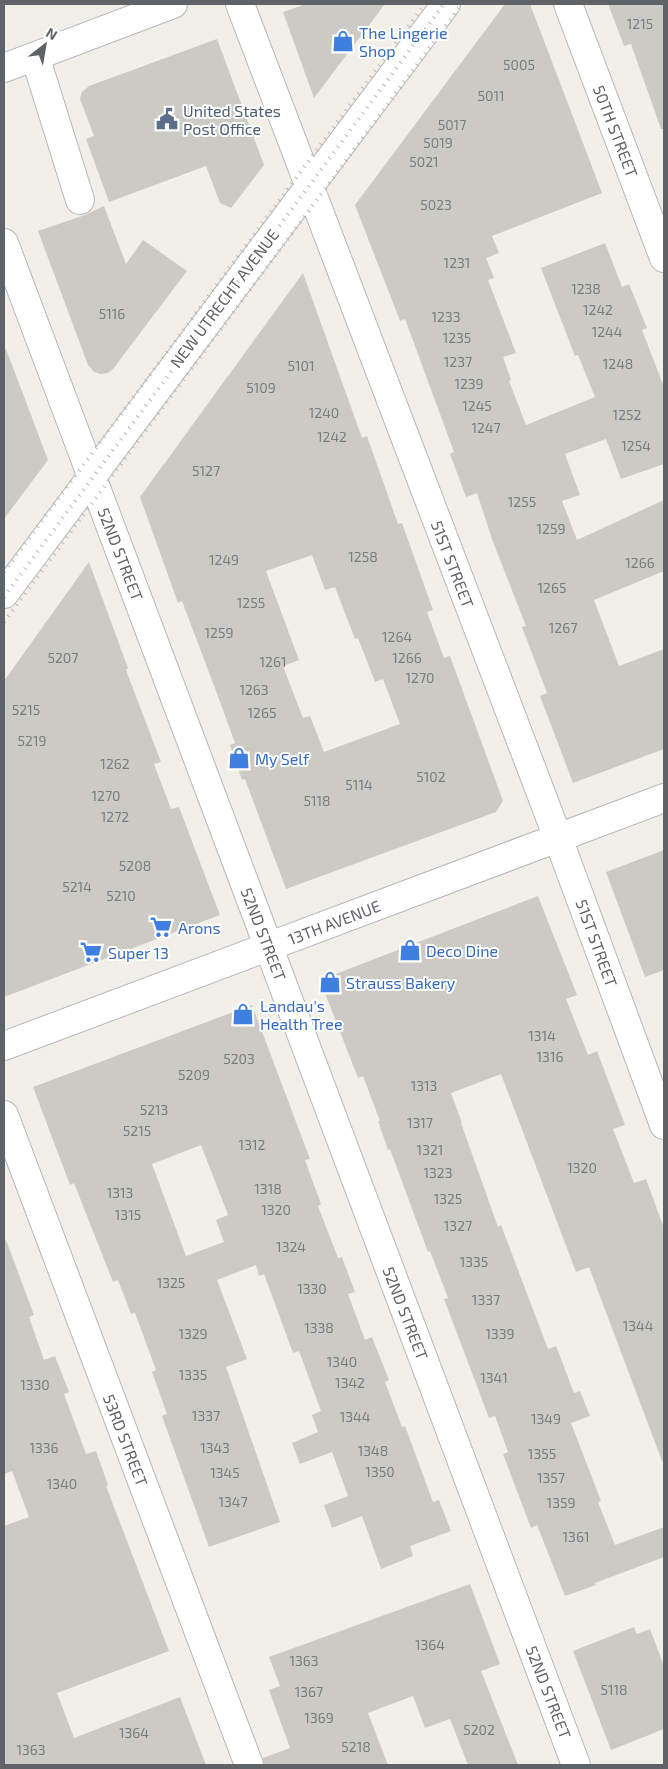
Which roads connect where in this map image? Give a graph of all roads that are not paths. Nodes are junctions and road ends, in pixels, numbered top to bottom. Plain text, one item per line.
1 (173, 4) edge
2 (240, 4) edge
3 (446, 4) edge
4 (568, 4) edge
5 (35, 56) junction
6 (4, 68) edge
7 (308, 186) junction
8 (80, 200) dead end
9 (4, 243) edge
10 (664, 258) edge
11 (92, 475) junction
12 (4, 594) edge
13 (664, 798) edge
14 (558, 838) junction
15 (269, 947) junction
16 (4, 1046) edge
17 (4, 1115) edge
18 (664, 1125) edge
19 (249, 1765) edge
20 (576, 1765) edge

1 - 5 street
2 - 7 street, 51ST STREET
3 - 7 street, NEW UTRECHT AVENUE
4 - 10 street, 50TH STREET
5 - 6 street
5 - 8 street
7 - 11 street, NEW UTRECHT AVENUE
7 - 14 street, 51ST STREET
9 - 11 street, 52ND STREET
11 - 12 street, NEW UTRECHT AVENUE
11 - 15 street, 52ND STREET
13 - 14 street, 13TH AVENUE
14 - 15 street, 13TH AVENUE
14 - 18 street, 51ST STREET
15 - 16 street, 13TH AVENUE
15 - 20 street, 52ND STREET
17 - 19 street, 53RD STREET

